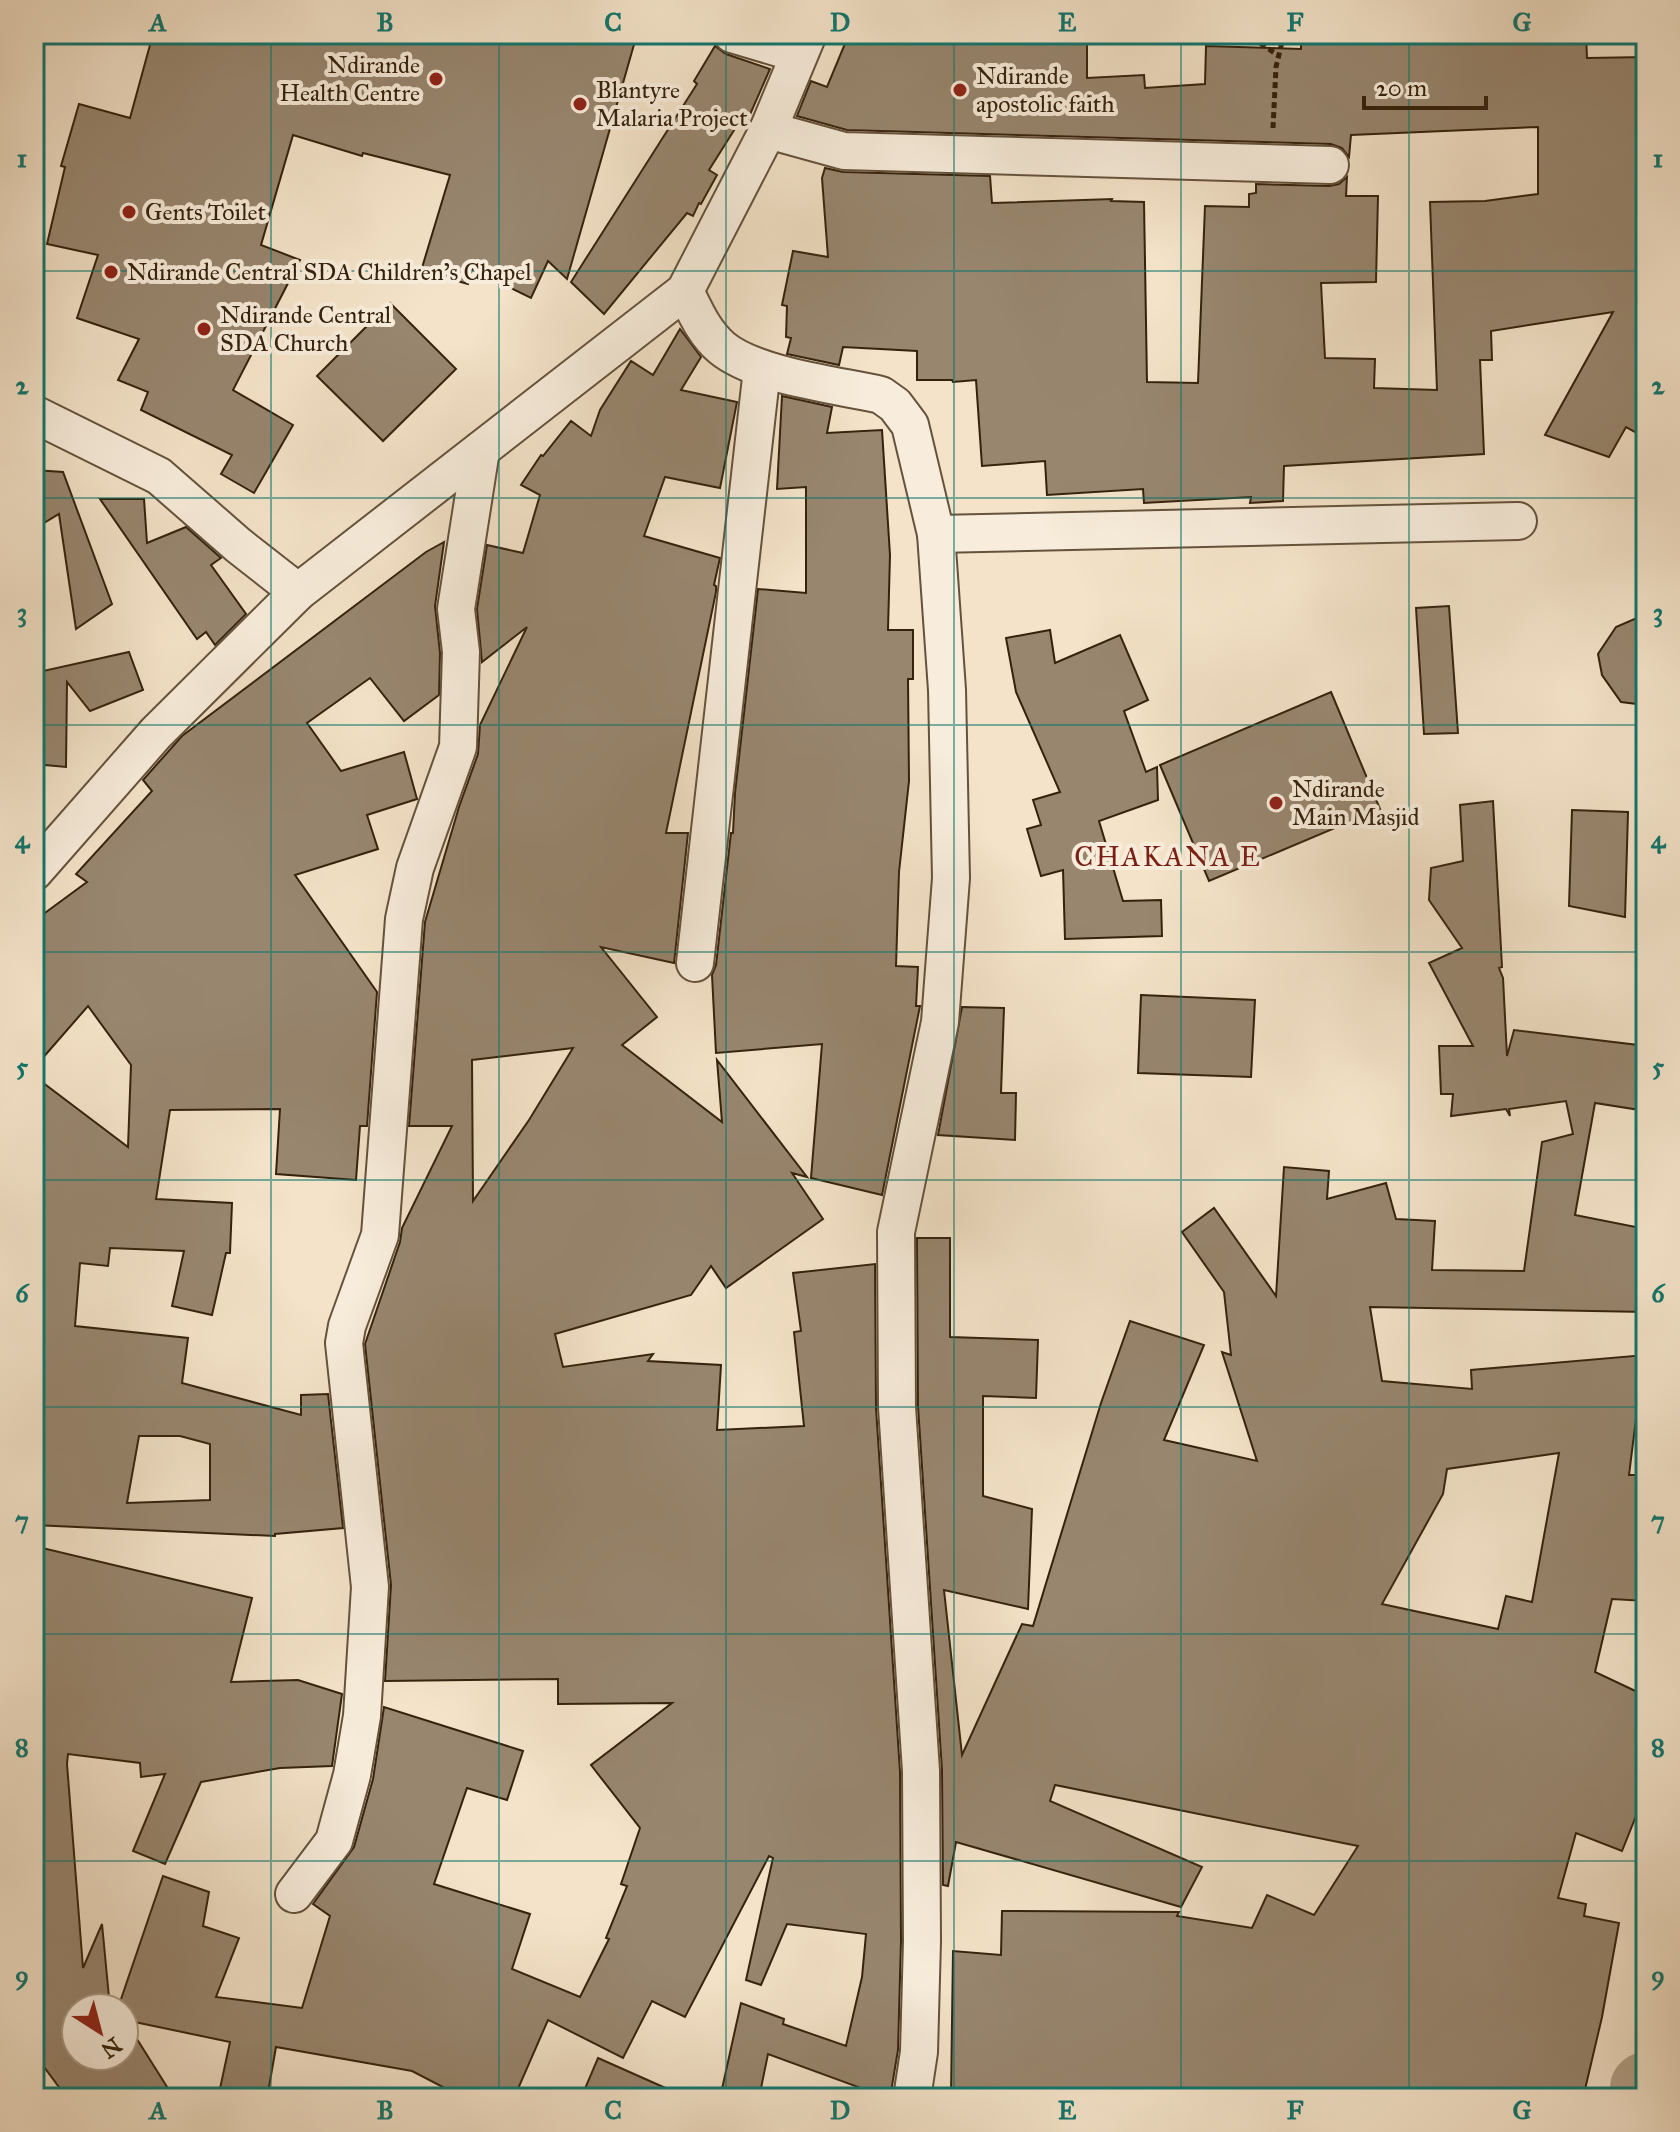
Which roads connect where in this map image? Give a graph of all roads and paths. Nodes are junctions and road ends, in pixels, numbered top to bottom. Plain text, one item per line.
1 (732, 34) edge
2 (1223, 34) edge
3 (1284, 34) edge
4 (804, 44) edge
5 (1279, 56) junction
6 (768, 130) junction
7 (1271, 162) junction
8 (1330, 165) dead end
9 (685, 291) junction
10 (762, 369) junction
11 (34, 414) edge
12 (481, 450) junction
13 (1518, 521) dead end
14 (936, 534) junction
15 (298, 592) junction
16 (36, 866) edge
17 (695, 963) dead end
18 (294, 1894) dead end
19 (912, 2098) edge

1 - 4 street
2 - 5 path
3 - 5 path
4 - 6 street
5 - 7 path
6 - 7 street
6 - 9 street
7 - 8 street
9 - 10 street
9 - 12 street
10 - 14 street
10 - 17 street
11 - 15 street
12 - 15 street
12 - 18 street
13 - 14 street
14 - 19 street
15 - 16 street

